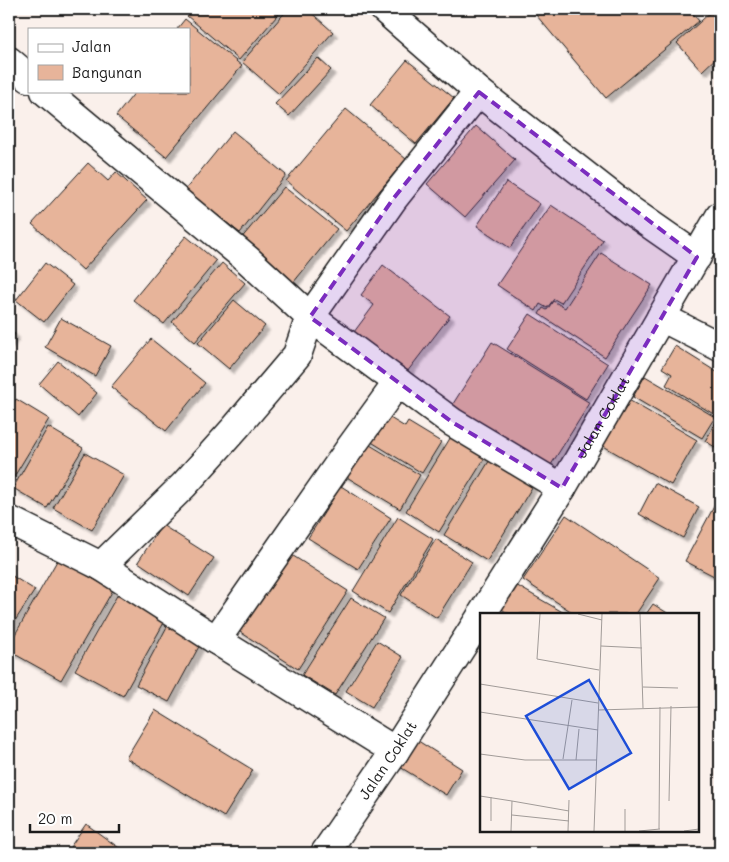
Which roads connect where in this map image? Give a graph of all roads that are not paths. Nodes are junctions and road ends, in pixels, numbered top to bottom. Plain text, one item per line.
1 (384, 9) edge
2 (9, 61) edge
3 (28, 77) edge
4 (46, 92) edge
5 (470, 102) junction
6 (720, 216) edge
7 (697, 257) junction
8 (310, 317) junction
9 (661, 317) junction
10 (720, 347) edge
11 (398, 382) junction
12 (562, 488) junction
13 (9, 520) edge
14 (101, 566) junction
15 (483, 613) edge
16 (480, 618) edge
17 (216, 640) junction
18 (395, 751) junction
19 (324, 853) edge

1 - 5 street
2 - 3 street
4 - 8 street
5 - 7 street
5 - 8 street
6 - 7 street, Jalan Coklat
7 - 9 street, Jalan Coklat
8 - 11 street
8 - 14 street
9 - 10 street
9 - 12 street, Jalan Coklat
11 - 12 street
11 - 17 street
12 - 15 street, Jalan Coklat
13 - 14 street
14 - 17 street
16 - 18 street, Jalan Coklat
17 - 18 street
18 - 19 street, Jalan Coklat

